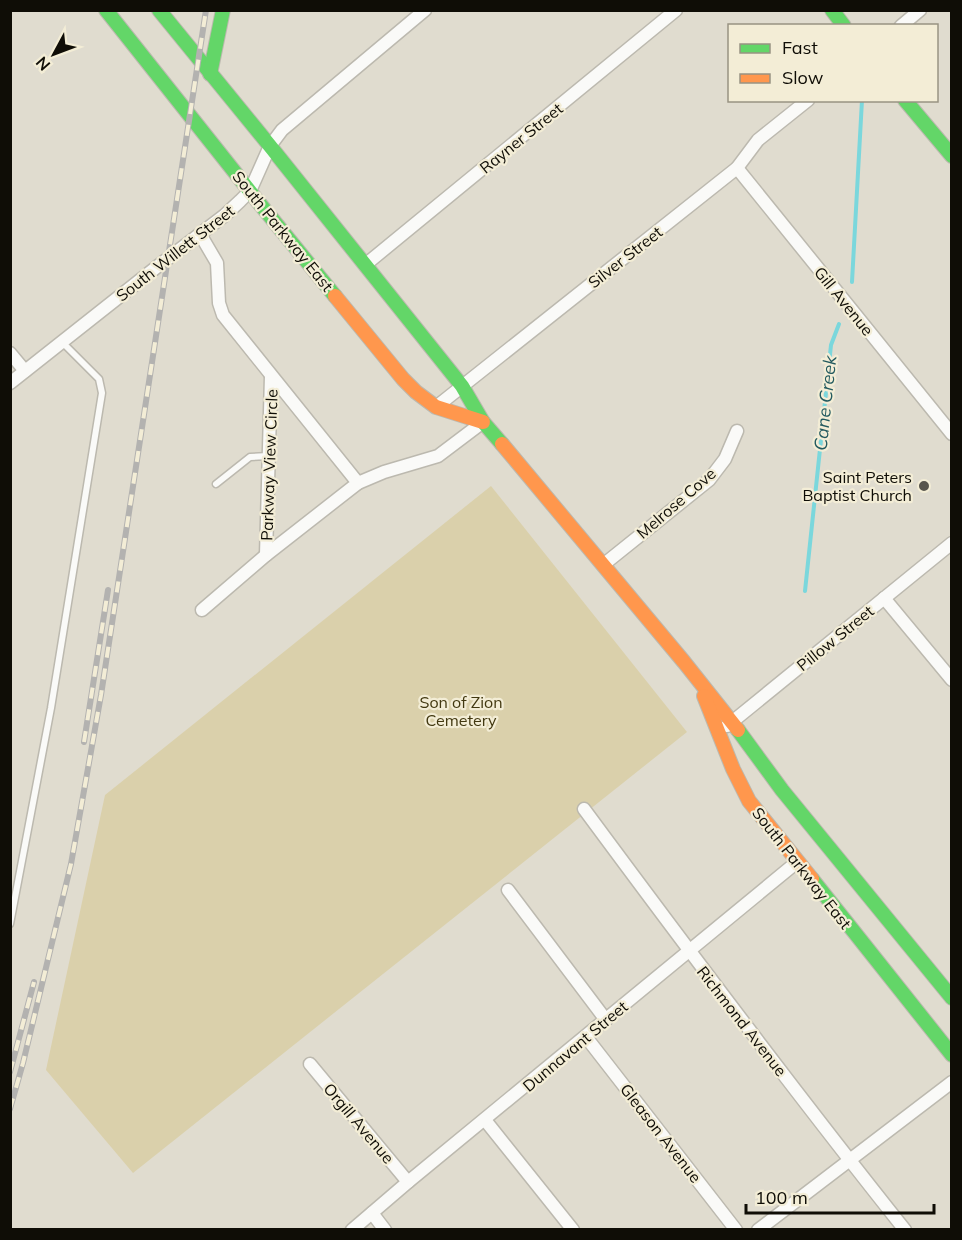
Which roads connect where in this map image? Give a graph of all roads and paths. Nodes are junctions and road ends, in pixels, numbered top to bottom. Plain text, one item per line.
1 (106, 10) edge
2 (159, 10) edge
3 (223, 10) edge
4 (425, 10) edge
5 (676, 10) edge
6 (832, 10) edge
7 (920, 10) edge
8 (842, 24) edge
9 (903, 24) edge
10 (210, 74) junction
11 (805, 102) edge
12 (907, 102) edge
13 (270, 146) junction
14 (951, 156) edge
15 (737, 168) junction
16 (250, 191) junction
17 (200, 234) junction
18 (365, 265) junction
19 (62, 342) junction
20 (10, 353) edge
21 (25, 371) junction
22 (271, 376) junction
23 (10, 383) edge
24 (462, 386) junction
25 (436, 407) junction
26 (483, 422) junction
27 (737, 432) dead end
28 (951, 434) edge
29 (269, 456) junction
30 (358, 483) junction
31 (216, 484) dead end
32 (951, 543) edge
33 (266, 555) junction
34 (603, 565) junction
35 (884, 598) junction
36 (202, 610) dead end
37 (684, 662) junction
38 (951, 680) edge
39 (732, 722) junction
40 (719, 732) junction
41 (585, 809) dead end
42 (797, 862) junction
43 (508, 891) dead end
44 (11, 923) edge
45 (688, 951) junction
46 (951, 998) edge
47 (606, 1020) junction
48 (586, 1037) junction
49 (951, 1055) edge
50 (310, 1064) dead end
51 (951, 1082) edge
52 (485, 1120) junction
53 (849, 1160) junction
54 (408, 1182) junction
55 (372, 1213) junction
56 (352, 1230) edge
57 (385, 1230) edge
58 (573, 1230) edge
59 (736, 1230) edge
60 (758, 1230) edge
61 (904, 1230) edge

1 - 16 main road, South Parkway East
2 - 10 main road, South Parkway East
3 - 10 main road
4 - 13 street, South Willett Street
5 - 18 street, Rayner Street
6 - 8 main road
7 - 9 street
10 - 13 main road, South Parkway East
11 - 15 street, Silver Street
12 - 14 main road
13 - 16 street, South Willett Street
13 - 18 main road, South Parkway East
15 - 24 street, Silver Street
15 - 28 street, Gill Avenue
16 - 17 street, South Willett Street
16 - 25 main road, South Parkway East
17 - 19 street, South Willett Street
17 - 22 street, Parkway View Circle
18 - 24 main road, South Parkway East
19 - 21 street, South Willett Street
19 - 44 lane
20 - 21 street
21 - 23 street, South Willett Street
22 - 29 street, Parkway View Circle
22 - 30 street, Parkway View Circle
24 - 25 street, Silver Street
24 - 26 main road, South Parkway East
25 - 26 main road, South Parkway East
26 - 30 street, Parkway View Circle
26 - 34 main road, South Parkway East
27 - 34 street, Melrose Cove
29 - 31 lane
29 - 33 street, Parkway View Circle
30 - 33 street, Parkway View Circle
32 - 35 street, Pillow Street
33 - 36 street, Parkway View Circle
34 - 37 main road, South Parkway East
35 - 38 street
35 - 39 street, Pillow Street
37 - 39 main road, South Parkway East
37 - 40 main road, South Parkway East
39 - 40 street, Pillow Street
39 - 46 main road, South Parkway East
40 - 42 main road, South Parkway East
41 - 45 street, Richmond Avenue
42 - 45 street, Dunnavant Street
42 - 49 main road, South Parkway East
43 - 47 street
45 - 47 street, Dunnavant Street
45 - 53 street, Richmond Avenue
47 - 48 street, Dunnavant Street
48 - 52 street, Dunnavant Street
48 - 59 street, Gleason Avenue
50 - 54 street, Orgill Avenue
51 - 53 street
52 - 54 street, Dunnavant Street
52 - 58 street
53 - 60 street
53 - 61 street, Richmond Avenue
54 - 55 street, Dunnavant Street
55 - 56 street, Dunnavant Street
55 - 57 street

